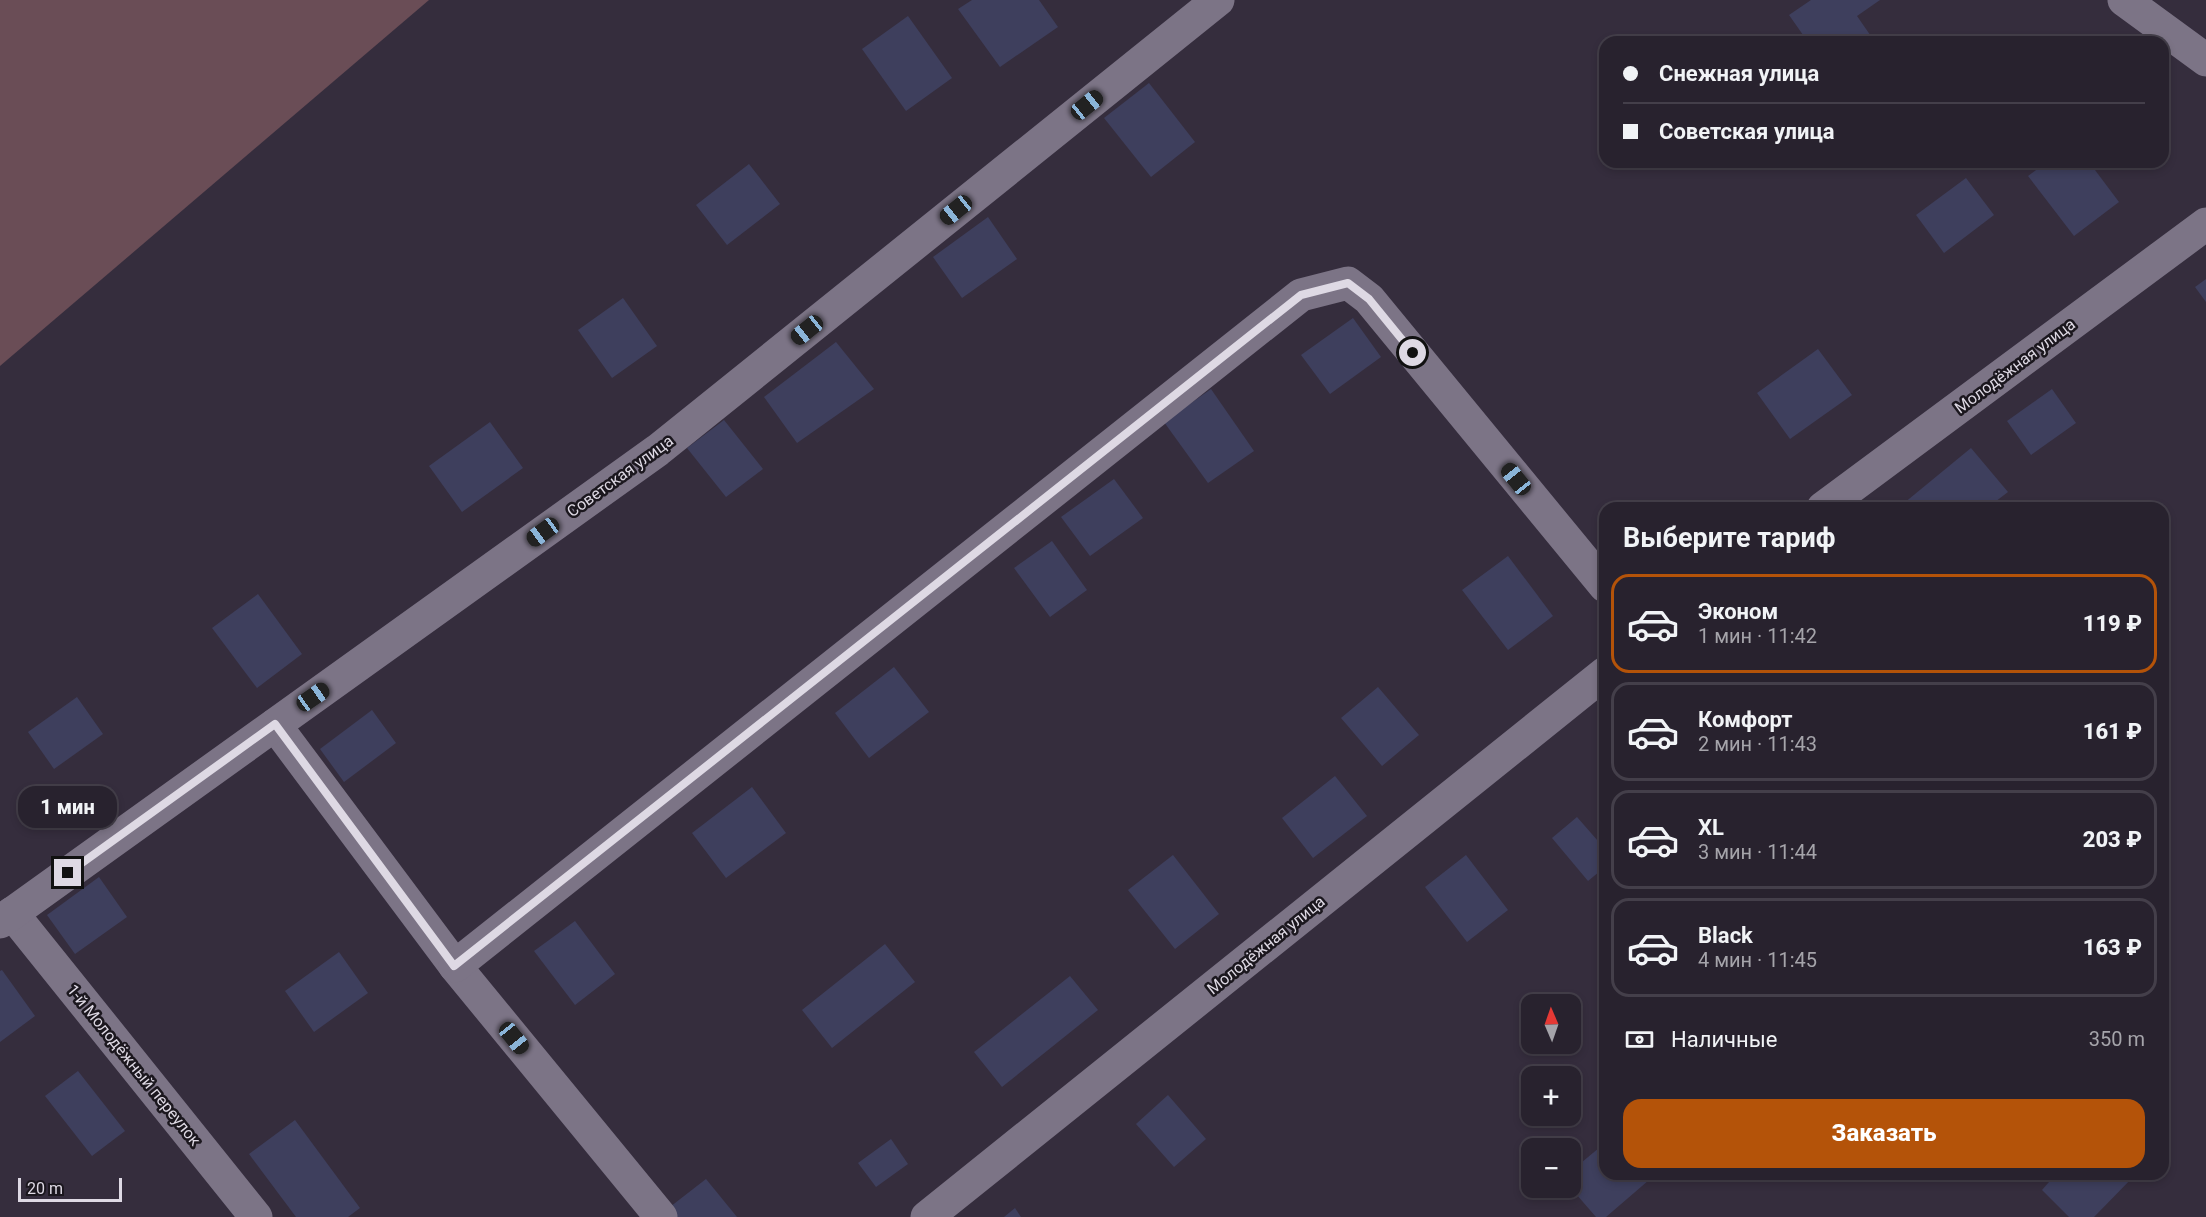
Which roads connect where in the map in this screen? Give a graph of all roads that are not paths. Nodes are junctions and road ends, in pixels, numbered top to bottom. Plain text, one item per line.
1 (1218, 0) edge
2 (2124, 0) edge
3 (2206, 60) edge
4 (2206, 224) edge
5 (1831, 502) edge
6 (1599, 579) edge
7 (1599, 678) edge
8 (275, 724) junction
9 (6, 917) edge
10 (454, 966) junction
11 (256, 1217) edge
12 (661, 1217) edge
13 (927, 1217) edge

1 - 8 street, Советская улица
2 - 3 street
4 - 5 street, Молодёжная улица
6 - 10 street
7 - 13 street, Молодёжная улица
8 - 9 street, Советская улица
8 - 10 street
9 - 11 street, 1-й Молодёжный переулок
10 - 12 street

